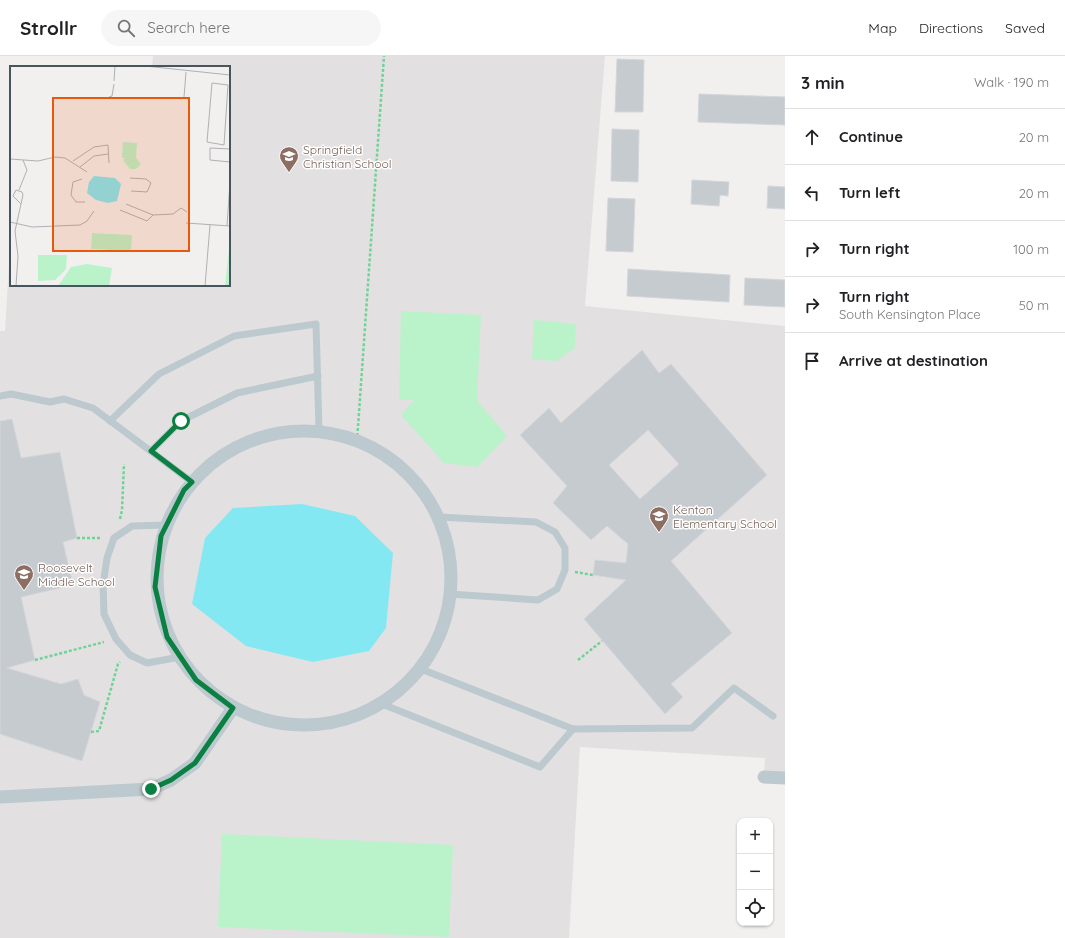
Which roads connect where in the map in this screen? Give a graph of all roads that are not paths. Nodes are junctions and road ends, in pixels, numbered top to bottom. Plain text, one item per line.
1 (318, 376) junction
2 (0, 396) edge
3 (110, 421) junction
4 (319, 430) junction
5 (151, 451) junction
6 (192, 482) junction
7 (439, 517) junction
8 (166, 525) junction
9 (449, 594) junction
10 (180, 657) junction
11 (420, 669) junction
12 (382, 704) junction
13 (233, 708) junction
14 (774, 716) dead end
15 (573, 729) junction
16 (764, 776) dead end
17 (785, 778) edge
18 (0, 797) edge

1 - 3 lane
1 - 4 lane
1 - 5 lane
2 - 3 lane
3 - 5 lane
4 - 6 street
4 - 7 street
5 - 6 lane
6 - 8 street
7 - 9 street
7 - 9 lane
8 - 10 street
8 - 10 lane
9 - 11 street
10 - 13 street
11 - 12 street
11 - 15 lane
12 - 13 street
12 - 15 lane
13 - 18 street
14 - 15 lane
16 - 17 street

